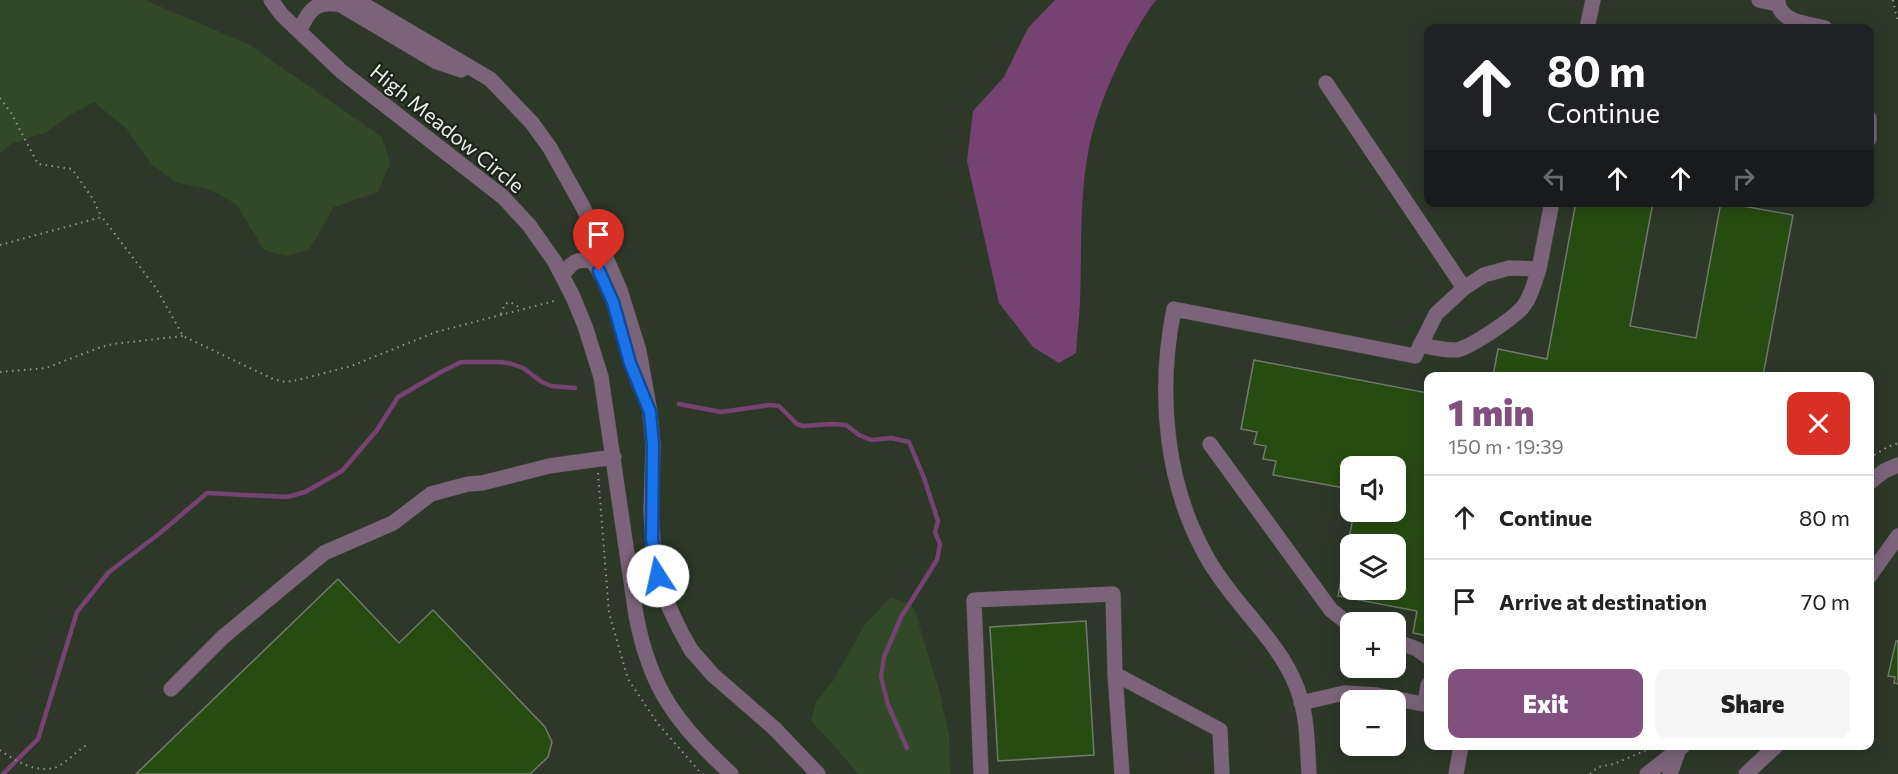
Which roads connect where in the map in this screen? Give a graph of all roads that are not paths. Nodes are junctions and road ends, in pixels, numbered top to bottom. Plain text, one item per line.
1 (271, 0) edge
2 (356, 0) edge
3 (1593, 0) edge
4 (1759, 0) edge
5 (1777, 2) edge
6 (1588, 24) edge
7 (1811, 24) edge
8 (300, 30) junction
9 (490, 80) junction
10 (1326, 83) dead end
11 (1551, 207) edge
12 (1539, 269) junction
13 (562, 276) junction
14 (1464, 288) junction
15 (1420, 345) junction
16 (650, 412) junction
17 (1210, 444) dead end
18 (614, 457) junction
19 (1898, 465) edge
20 (1874, 479) edge
21 (1898, 536) edge
22 (1874, 570) edge
23 (1340, 617) edge
24 (1406, 645) edge
25 (1424, 654) edge
26 (1115, 674) junction
27 (171, 689) dead end
28 (1301, 703) junction
29 (1424, 704) edge
30 (1460, 750) edge
31 (1677, 750) edge
32 (1680, 750) edge
33 (1772, 750) edge
34 (731, 774) edge
35 (819, 774) edge
36 (981, 774) edge
37 (1122, 774) edge
38 (1222, 774) edge
39 (1309, 774) edge
40 (1456, 774) edge
41 (1647, 774) edge
42 (1670, 774) edge
43 (1746, 774) edge

1 - 8 street, High Meadow Circle
2 - 9 street
3 - 6 street
4 - 5 street
5 - 7 street
8 - 9 street
8 - 13 street, High Meadow Circle
9 - 16 street
10 - 14 street
11 - 12 street
12 - 14 street
12 - 15 street
13 - 16 street
13 - 18 street, High Meadow Circle
14 - 15 street
15 - 28 street
16 - 35 street
17 - 23 street
18 - 27 street
18 - 34 street, High Meadow Circle
19 - 20 street
21 - 22 street
24 - 25 street
26 - 36 street
26 - 37 street
26 - 38 street
28 - 29 street
28 - 39 street
30 - 40 street
31 - 41 street
32 - 42 street
33 - 43 street

